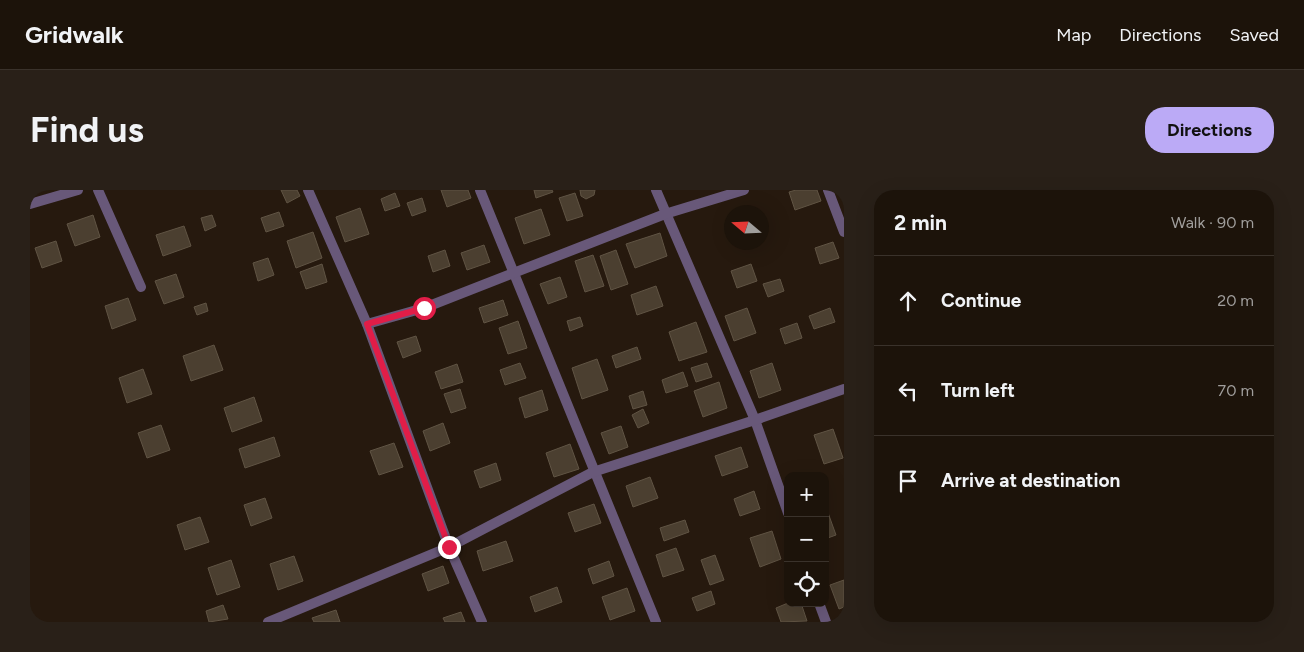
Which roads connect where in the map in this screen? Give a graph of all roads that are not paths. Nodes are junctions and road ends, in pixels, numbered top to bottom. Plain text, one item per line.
1 (78, 190) edge
2 (98, 190) edge
3 (308, 190) edge
4 (480, 190) edge
5 (656, 190) edge
6 (744, 190) edge
7 (828, 190) edge
8 (30, 204) edge
9 (666, 214) junction
10 (844, 232) edge
11 (513, 272) junction
12 (141, 287) dead end
13 (367, 324) junction
14 (844, 389) edge
15 (755, 420) junction
16 (593, 472) junction
17 (784, 502) edge
18 (449, 547) junction
19 (821, 607) edge
20 (268, 622) edge
21 (482, 622) edge
22 (656, 622) edge
23 (826, 622) edge

1 - 8 street
2 - 12 street
3 - 13 street
4 - 11 street
5 - 9 street
6 - 9 street
7 - 10 street
9 - 11 street
9 - 15 street
11 - 13 street
11 - 16 street
13 - 18 street
14 - 15 street
15 - 16 street
15 - 17 street
16 - 18 street
16 - 22 street
18 - 20 street
18 - 21 street
19 - 23 street

